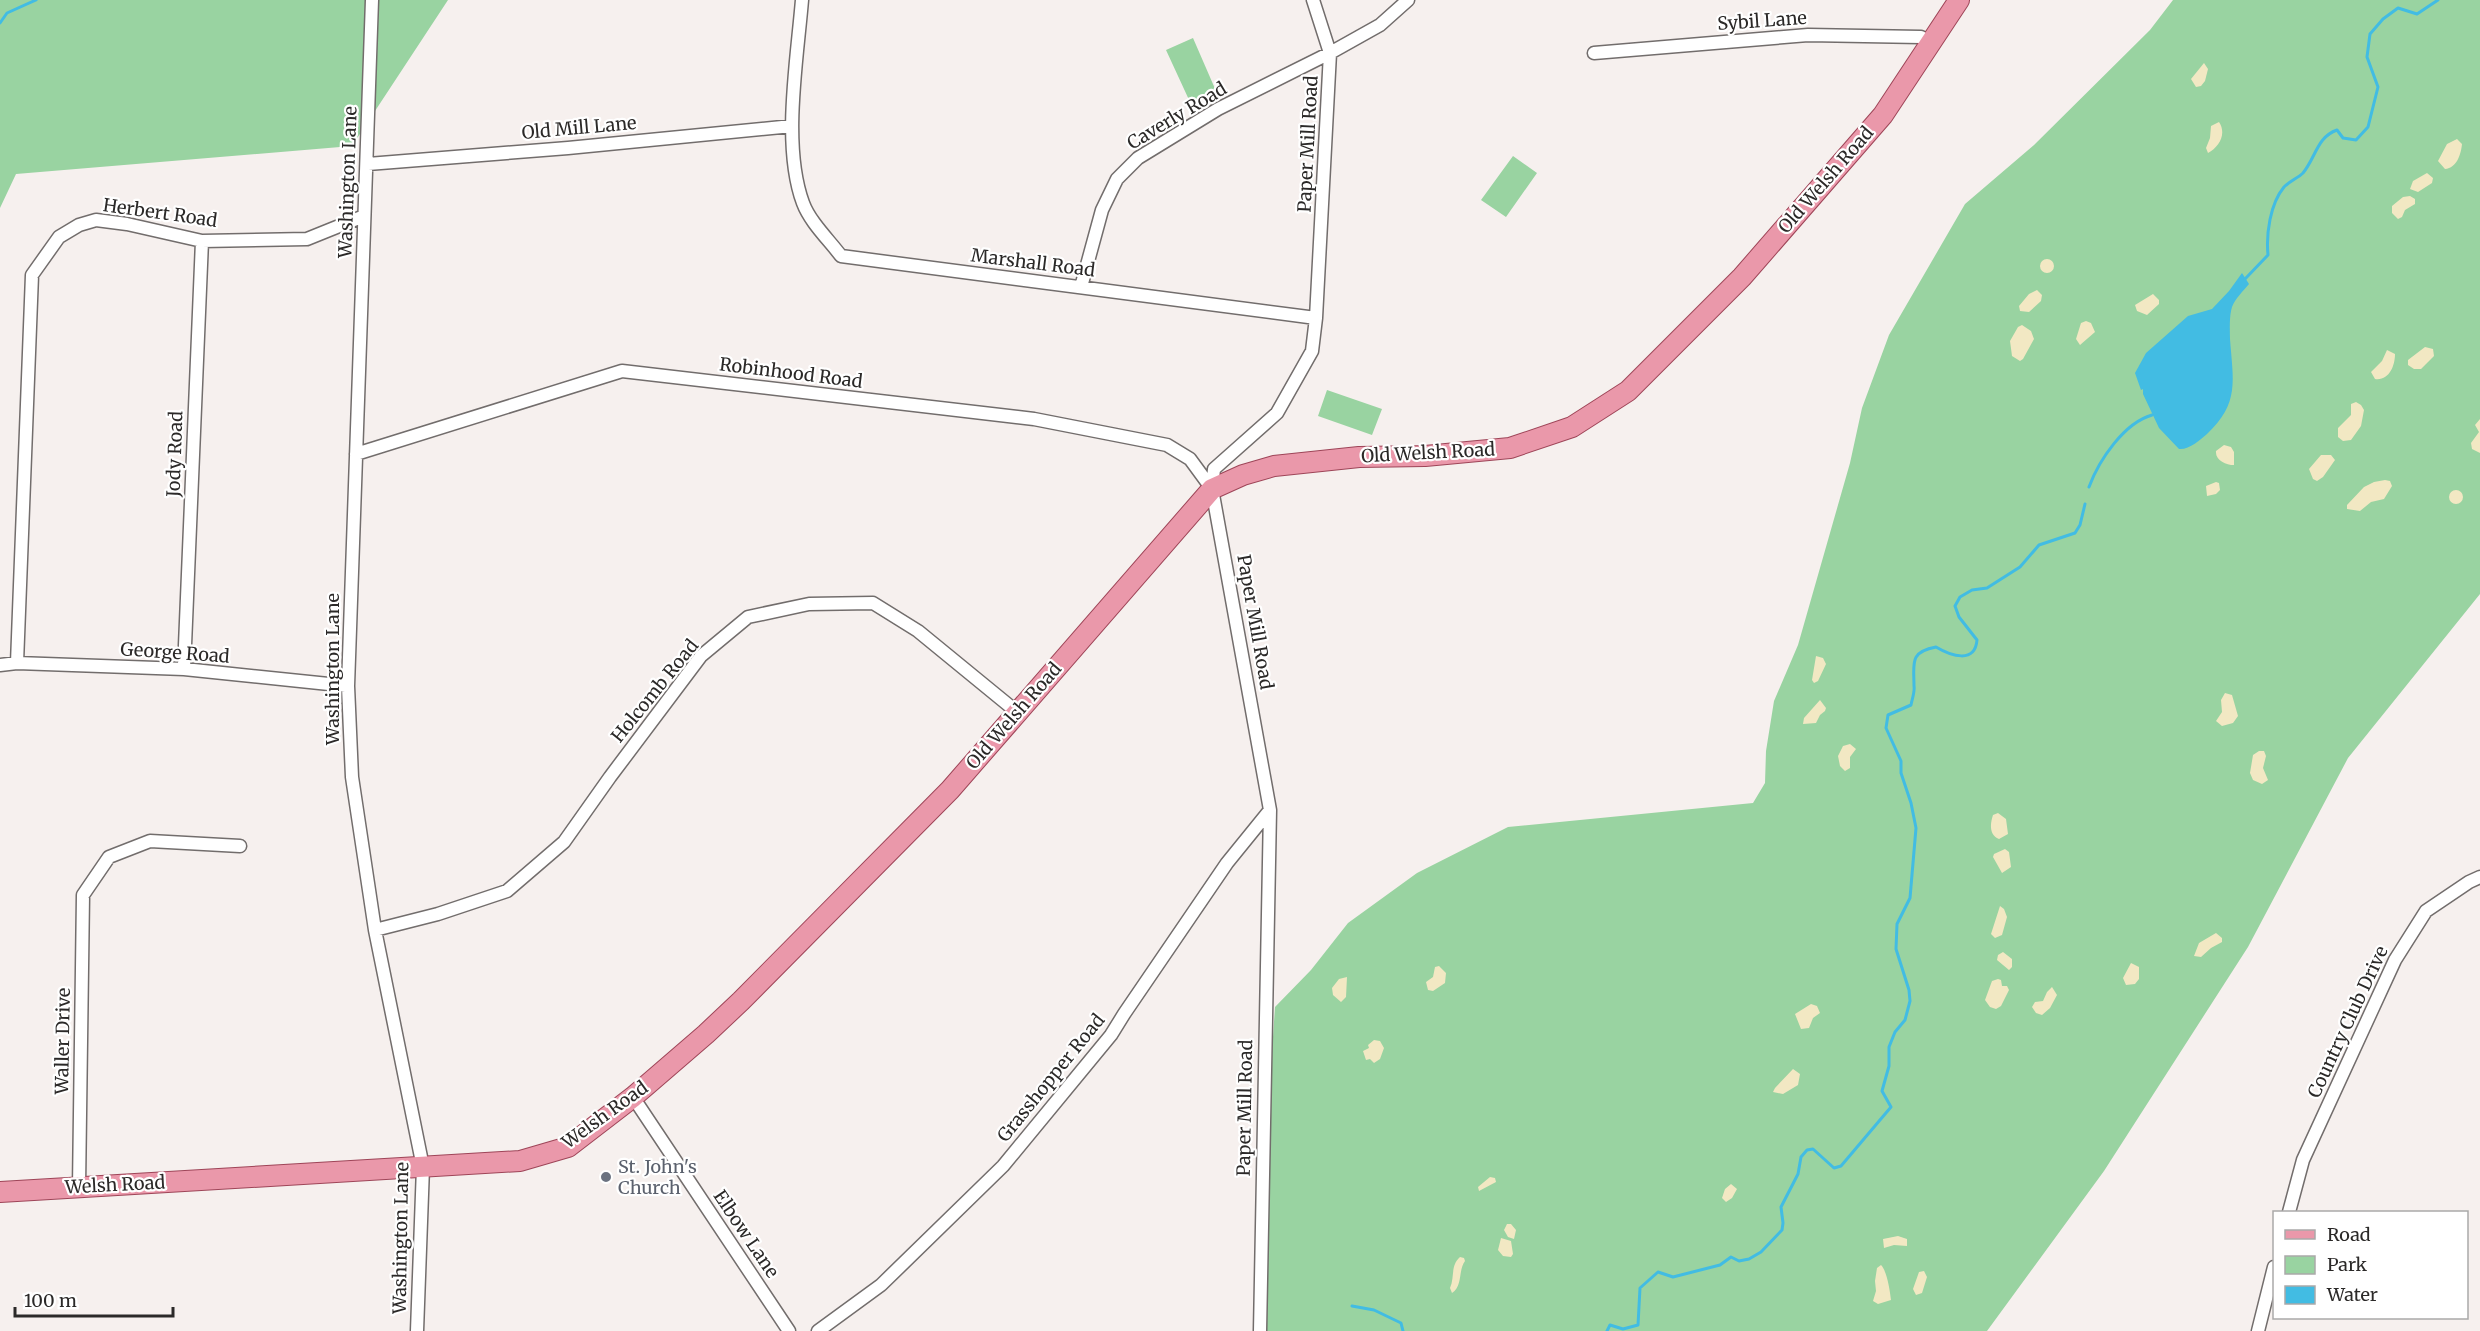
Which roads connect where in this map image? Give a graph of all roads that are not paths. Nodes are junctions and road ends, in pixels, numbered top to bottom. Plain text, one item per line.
1 (372, 0) edge
2 (802, 0) edge
3 (1313, 0) edge
4 (1408, 0) edge
5 (1959, 0) edge
6 (1932, 43) junction
7 (1330, 53) junction
8 (1594, 53) dead end
9 (792, 126) junction
10 (368, 164) junction
11 (364, 216) junction
12 (202, 241) junction
13 (1082, 287) junction
14 (1316, 318) junction
15 (356, 454) junction
16 (1212, 489) junction
17 (17, 663) junction
18 (0, 665) edge
19 (184, 669) junction
20 (348, 686) junction
21 (1017, 712) junction
22 (950, 790) joint
23 (1270, 810) junction
24 (240, 846) dead end
25 (2480, 878) edge
26 (375, 930) junction
27 (633, 1097) junction
28 (423, 1167) junction
29 (79, 1187) junction
30 (0, 1191) edge
31 (2289, 1211) edge
32 (2273, 1271) edge
33 (417, 1331) edge
34 (789, 1331) edge
35 (818, 1331) edge
36 (1260, 1331) edge
37 (2258, 1331) edge

1 - 10 street, Washington Lane
2 - 9 street, Marshall Road
3 - 7 street
4 - 7 street, Paper Mill Road
5 - 6 main road, Old Welsh Road
6 - 8 street, Sybil Lane
6 - 16 main road, Old Welsh Road
7 - 13 street, Caverly Road
7 - 14 street, Paper Mill Road
9 - 10 street, Old Mill Lane
9 - 13 street, Marshall Road
10 - 11 street, Washington Lane
11 - 12 street, Herbert Road
11 - 15 street, Washington Lane
12 - 17 street, Herbert Road
12 - 19 street, Jody Road
13 - 14 street, Marshall Road
14 - 16 street, Paper Mill Road
15 - 16 street, Robinhood Road
15 - 20 street, Washington Lane
16 - 21 main road, Old Welsh Road
16 - 23 street, Paper Mill Road
17 - 18 street, George Road
17 - 19 street, George Road
19 - 20 street, George Road
20 - 26 street, Washington Lane
21 - 22 main road, Old Welsh Road
21 - 26 street, Holcomb Road
22 - 27 main road, Welsh Road
23 - 35 street, Grasshopper Road
23 - 36 street, Paper Mill Road
24 - 29 street, Waller Drive
25 - 31 street, Country Club Drive
26 - 28 street, Washington Lane
27 - 28 main road, Welsh Road
27 - 34 street, Elbow Lane
28 - 29 main road, Welsh Road
28 - 33 street, Washington Lane
29 - 30 main road, Welsh Road
32 - 37 street

